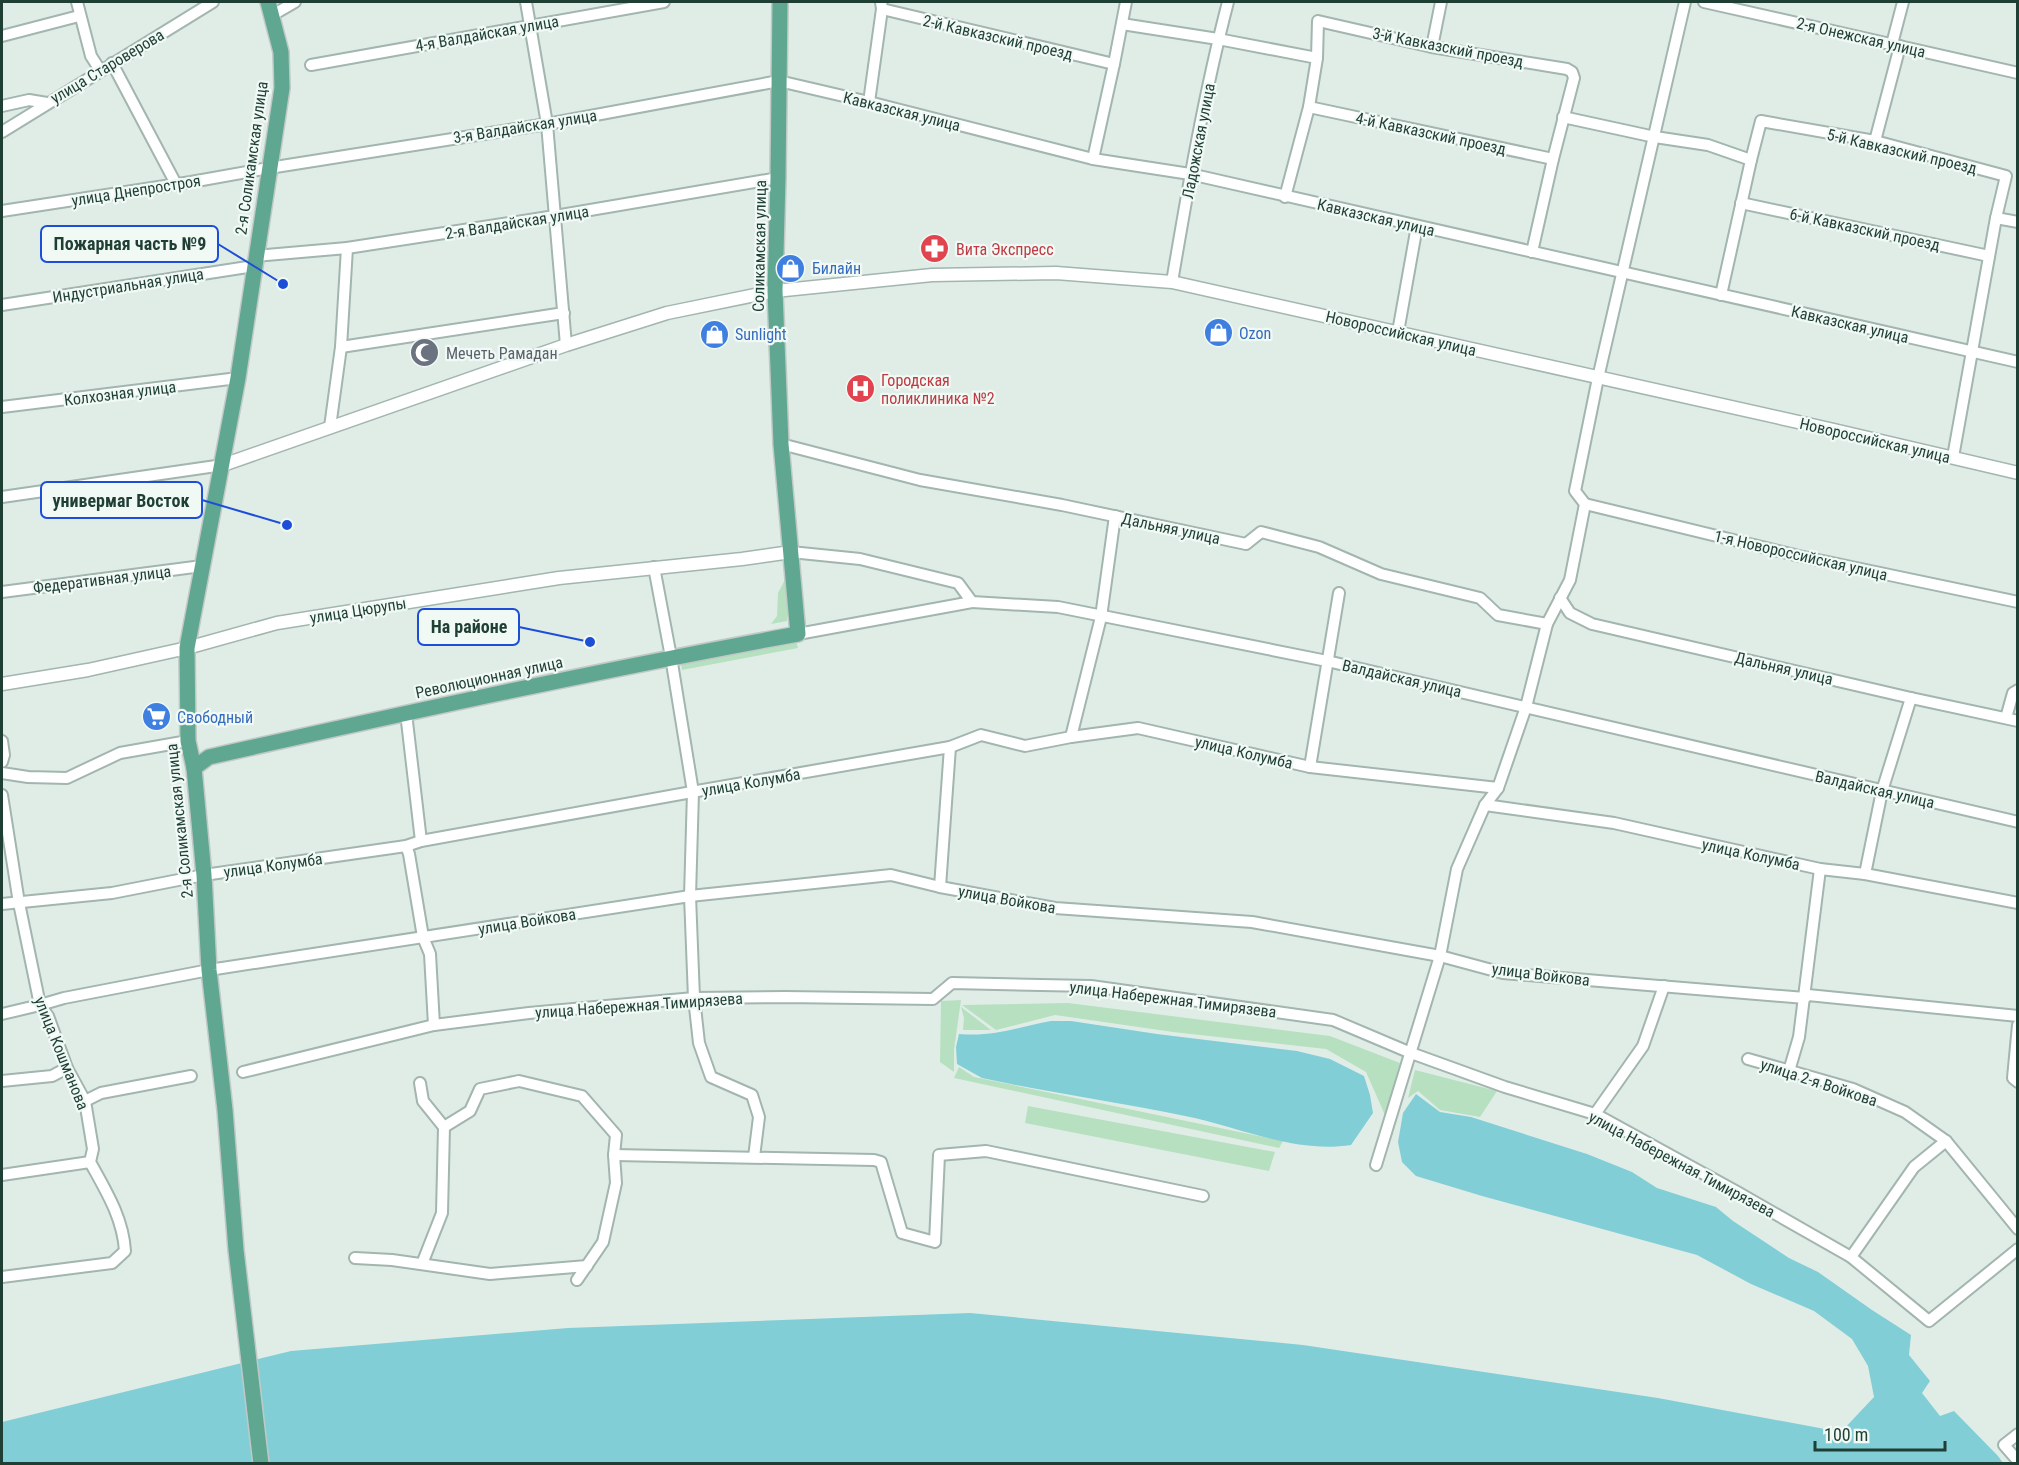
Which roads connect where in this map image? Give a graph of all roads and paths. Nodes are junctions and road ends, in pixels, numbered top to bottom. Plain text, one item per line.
1 (77, 2) edge
2 (213, 2) edge
3 (295, 2) edge
4 (526, 2) edge
5 (664, 2) edge
6 (780, 2) edge
7 (1126, 2) edge
8 (1228, 2) edge
9 (1441, 2) edge
10 (1685, 2) edge
11 (1704, 2) edge
12 (1904, 2) edge
13 (881, 5) edge
14 (270, 9) edge
15 (79, 16) junction
16 (1122, 24) junction
17 (531, 25) junction
18 (2, 36) edge
19 (1218, 39) junction
20 (1896, 45) junction
21 (1432, 47) junction
22 (1317, 58) junction
23 (112, 63) junction
24 (1114, 64) junction
25 (311, 65) dead end
26 (100, 70) junction
27 (2018, 73) edge
28 (779, 81) junction
29 (869, 102) junction
30 (47, 103) junction
31 (2, 106) edge
32 (1309, 107) junction
33 (1563, 117) junction
34 (547, 124) junction
35 (2, 132) edge
36 (1655, 137) junction
37 (1875, 141) junction
38 (1093, 159) junction
39 (1553, 159) junction
40 (1750, 159) junction
41 (269, 168) junction
42 (1190, 174) junction
43 (778, 178) junction
44 (176, 184) junction
45 (1285, 197) junction
46 (1741, 202) junction
47 (2, 211) edge
48 (555, 216) junction
49 (1996, 218) junction
50 (2018, 222) edge
51 (1417, 226) junction
52 (347, 248) junction
53 (1532, 252) junction
54 (1989, 256) junction
55 (254, 261) junction
56 (1622, 273) junction
57 (1172, 282) junction
58 (775, 291) junction
59 (1721, 295) junction
60 (2, 305) edge
61 (564, 313) junction
62 (1398, 332) junction
63 (566, 345) junction
64 (341, 347) junction
65 (1972, 352) junction
66 (2018, 362) edge
67 (238, 378) junction
68 (1598, 378) junction
69 (2, 407) edge
70 (330, 427) junction
71 (780, 444) junction
72 (1953, 457) junction
73 (223, 465) junction
74 (2018, 473) edge
75 (2, 497) edge
76 (1586, 504) junction
77 (1115, 516) junction
78 (791, 552) junction
79 (202, 566) junction
80 (654, 567) junction
81 (2, 592) edge
82 (1339, 593) dead end
83 (1560, 598) junction
84 (972, 602) junction
85 (2018, 602) edge
86 (1101, 616) junction
87 (1547, 624) junction
88 (798, 634) junction
89 (187, 648) junction
90 (672, 657) junction
91 (1328, 661) junction
92 (2, 684) edge
93 (2018, 690) edge
94 (1911, 698) junction
95 (1526, 707) junction
96 (406, 713) junction
97 (2006, 718) junction
98 (2018, 721) edge
99 (1071, 737) junction
100 (2, 741) edge
101 (188, 741) junction
102 (950, 747) junction
103 (2, 762) edge
104 (1310, 766) junction
105 (194, 768) junction
106 (2, 773) edge
107 (1498, 788) junction
108 (1882, 791) junction
109 (693, 792) junction
110 (2, 795) edge
111 (1485, 805) junction
112 (2018, 822) edge
113 (421, 841) junction
114 (406, 846) junction
115 (1820, 869) junction
116 (1864, 874) junction
117 (204, 875) junction
118 (939, 887) junction
119 (690, 896) junction
120 (19, 903) junction
121 (2018, 903) edge
122 (2, 904) edge
123 (423, 937) junction
124 (1440, 956) junction
125 (209, 970) junction
126 (1664, 986) junction
127 (694, 998) junction
128 (1805, 998) junction
129 (40, 1005) junction
130 (2, 1014) edge
131 (2018, 1016) edge
132 (434, 1025) junction
133 (2018, 1025) edge
134 (1411, 1053) junction
135 (1748, 1059) dead end
136 (67, 1068) junction
137 (1789, 1071) junction
138 (243, 1072) dead end
139 (191, 1076) dead end
140 (2, 1081) edge
141 (2018, 1082) edge
142 (420, 1083) dead end
143 (85, 1101) junction
144 (1595, 1114) junction
145 (444, 1127) junction
146 (1946, 1141) junction
147 (614, 1155) junction
148 (754, 1156) junction
149 (90, 1162) junction
150 (1376, 1165) dead end
151 (2, 1175) edge
152 (1203, 1196) dead end
153 (2018, 1229) edge
154 (2018, 1250) edge
155 (1851, 1257) junction
156 (355, 1258) dead end
157 (422, 1264) junction
158 (587, 1266) junction
159 (2, 1277) edge
160 (577, 1280) dead end
161 (2018, 1434) edge
162 (2018, 1461) edge
163 (261, 1464) edge

1 - 15 street
2 - 23 street, улица Староверова
3 - 14 street
4 - 17 street
5 - 17 street, 4-я Валдайская улица
6 - 28 main road, Соликамская улица
7 - 16 street
8 - 19 street, Ладожская улица
9 - 21 street
10 - 36 street
11 - 20 street, 2-я Онежская улица
12 - 20 street
13 - 24 street, 2-й Кавказский проезд
13 - 29 street
14 - 41 main road, 2-я Соликамская улица
15 - 18 street
15 - 26 street
16 - 19 street
16 - 24 street
17 - 25 street, 4-я Валдайская улица
17 - 34 street
19 - 22 street
19 - 42 street, Ладожская улица
20 - 27 street, 2-я Онежская улица
20 - 37 street
21 - 22 street, 3-й Кавказский проезд
21 - 33 street, 3-й Кавказский проезд
22 - 32 street, 3-й Кавказский проезд
23 - 26 street, улица Староверова
23 - 44 street
24 - 38 street
26 - 30 street, улица Староверова
28 - 29 street, Кавказская улица
28 - 34 street, 3-я Валдайская улица
28 - 43 main road, Соликамская улица
29 - 38 street, Кавказская улица
30 - 31 street
30 - 35 street, улица Староверова
32 - 39 street, 4-й Кавказский проезд
32 - 45 street, 3-й Кавказский проезд
33 - 36 street
33 - 39 street, 3-й Кавказский проезд
34 - 41 street, 3-я Валдайская улица
34 - 48 street
36 - 40 street
36 - 56 street
37 - 40 street, 5-й Кавказский проезд
37 - 49 street, 5-й Кавказский проезд
38 - 42 street, Кавказская улица
39 - 53 street, 3-й Кавказский проезд
40 - 46 street, 5-й Кавказский проезд
41 - 44 street, улица Днепростроя
41 - 55 main road, 2-я Соликамская улица
42 - 45 street, Кавказская улица
42 - 57 street, Ладожская улица
43 - 48 street, 2-я Валдайская улица
43 - 58 main road, Соликамская улица
44 - 47 street, улица Днепростроя
45 - 51 street, Кавказская улица
46 - 54 street, 6-й Кавказский проезд
46 - 59 street, 5-й Кавказский проезд
48 - 52 street, 2-я Валдайская улица
48 - 61 street
49 - 50 street
49 - 54 street, 5-й Кавказский проезд
51 - 53 street, Кавказская улица
51 - 62 street
52 - 55 street, 2-я Валдайская улица
52 - 64 street
53 - 56 street, Кавказская улица
54 - 65 street, 5-й Кавказский проезд
55 - 60 street, Индустриальная улица
55 - 67 main road, 2-я Соликамская улица
56 - 59 street, Кавказская улица
56 - 68 street
57 - 58 street, Новороссийская улица
57 - 62 street, Новороссийская улица
58 - 63 street, Новороссийская улица
58 - 71 main road, Соликамская улица
59 - 65 street, Кавказская улица
61 - 63 street
61 - 64 street
62 - 68 street, Новороссийская улица
63 - 70 street, Новороссийская улица
64 - 70 street
65 - 66 street, Кавказская улица
65 - 72 street, 5-й Кавказский проезд
67 - 69 street, Колхозная улица
67 - 73 main road, 2-я Соликамская улица
68 - 72 street, Новороссийская улица
68 - 76 street
70 - 73 street, Новороссийская улица
71 - 77 street, Дальняя улица
71 - 78 main road, Соликамская улица
72 - 74 street, Новороссийская улица
73 - 75 street
73 - 79 main road, 2-я Соликамская улица
76 - 83 street
76 - 85 street, 1-я Новороссийская улица
77 - 86 street
77 - 87 street, Дальняя улица
78 - 80 street, улица Цюрупы
78 - 84 street
78 - 88 main road, Соликамская улица
79 - 81 street, Федеративная улица
79 - 89 main road, 2-я Соликамская улица
80 - 89 street, улица Цюрупы
80 - 90 street
82 - 91 street
83 - 87 street
83 - 94 street, Дальняя улица
84 - 86 street, Валдайская улица
84 - 88 street, Революционная улица
86 - 91 street, Валдайская улица
86 - 99 street
87 - 95 street
88 - 90 main road, Революционная улица
89 - 92 street, улица Цюрупы
89 - 101 main road, 2-я Соликамская улица
90 - 96 main road, Революционная улица
90 - 109 street
91 - 95 street, Валдайская улица
91 - 104 street
93 - 97 street
94 - 97 street, Дальняя улица
94 - 108 street
95 - 107 street
95 - 108 street, Валдайская улица
96 - 105 main road, Революционная улица
96 - 113 street
97 - 98 street, Дальняя улица
99 - 102 street, улица Колумба
99 - 104 street, улица Колумба
100 - 103 street
101 - 105 main road, 2-я Соликамская улица
101 - 106 street
102 - 109 street, улица Колумба
102 - 118 street
104 - 107 street, улица Колумба
105 - 117 main road, 2-я Соликамская улица
107 - 111 street
108 - 112 street, Валдайская улица
108 - 116 street
109 - 113 street, улица Колумба
109 - 119 street
110 - 120 street, улица Кошманова
111 - 115 street, улица Колумба
111 - 124 street
113 - 114 street, улица Колумба
114 - 117 street, улица Колумба
114 - 123 street
115 - 116 street, улица Колумба
115 - 128 street
116 - 121 street, улица Колумба
117 - 120 street, улица Колумба
117 - 125 main road, 2-я Соликамская улица
118 - 119 street, улица Войкова
118 - 124 street, улица Войкова
119 - 123 street, улица Войкова
119 - 127 street
120 - 122 street, улица Колумба
120 - 129 street, улица Кошманова
123 - 125 street, улица Войкова
123 - 132 street
124 - 126 street, улица Войкова
124 - 134 street
125 - 129 street, улица Войкова
125 - 163 main road, 2-я Соликамская улица
126 - 128 street, улица Войкова
126 - 144 street
127 - 132 street, улица Набережная Тимирязева
127 - 134 street, улица Набережная Тимирязева
127 - 148 street
128 - 131 street, улица Войкова
128 - 137 street
129 - 130 street, улица Войкова
129 - 136 street, улица Кошманова
132 - 138 street, улица Набережная Тимирязева
133 - 141 street
134 - 144 street, улица Набережная Тимирязева
134 - 150 street
135 - 137 street, улица 2-я Войкова
136 - 140 street
136 - 143 street, улица Кошманова
137 - 146 street, улица 2-я Войкова
139 - 143 street
142 - 145 street
143 - 149 street, улица Кошманова
144 - 155 street, улица Набережная Тимирязева
145 - 147 street
145 - 157 street
146 - 153 street, улица 2-я Войкова
146 - 155 street
147 - 148 street
147 - 158 street
148 - 152 street
149 - 151 street
149 - 159 street, улица Кошманова
154 - 155 street, улица Набережная Тимирязева
156 - 157 street
157 - 158 street
158 - 160 street
161 - 162 street

